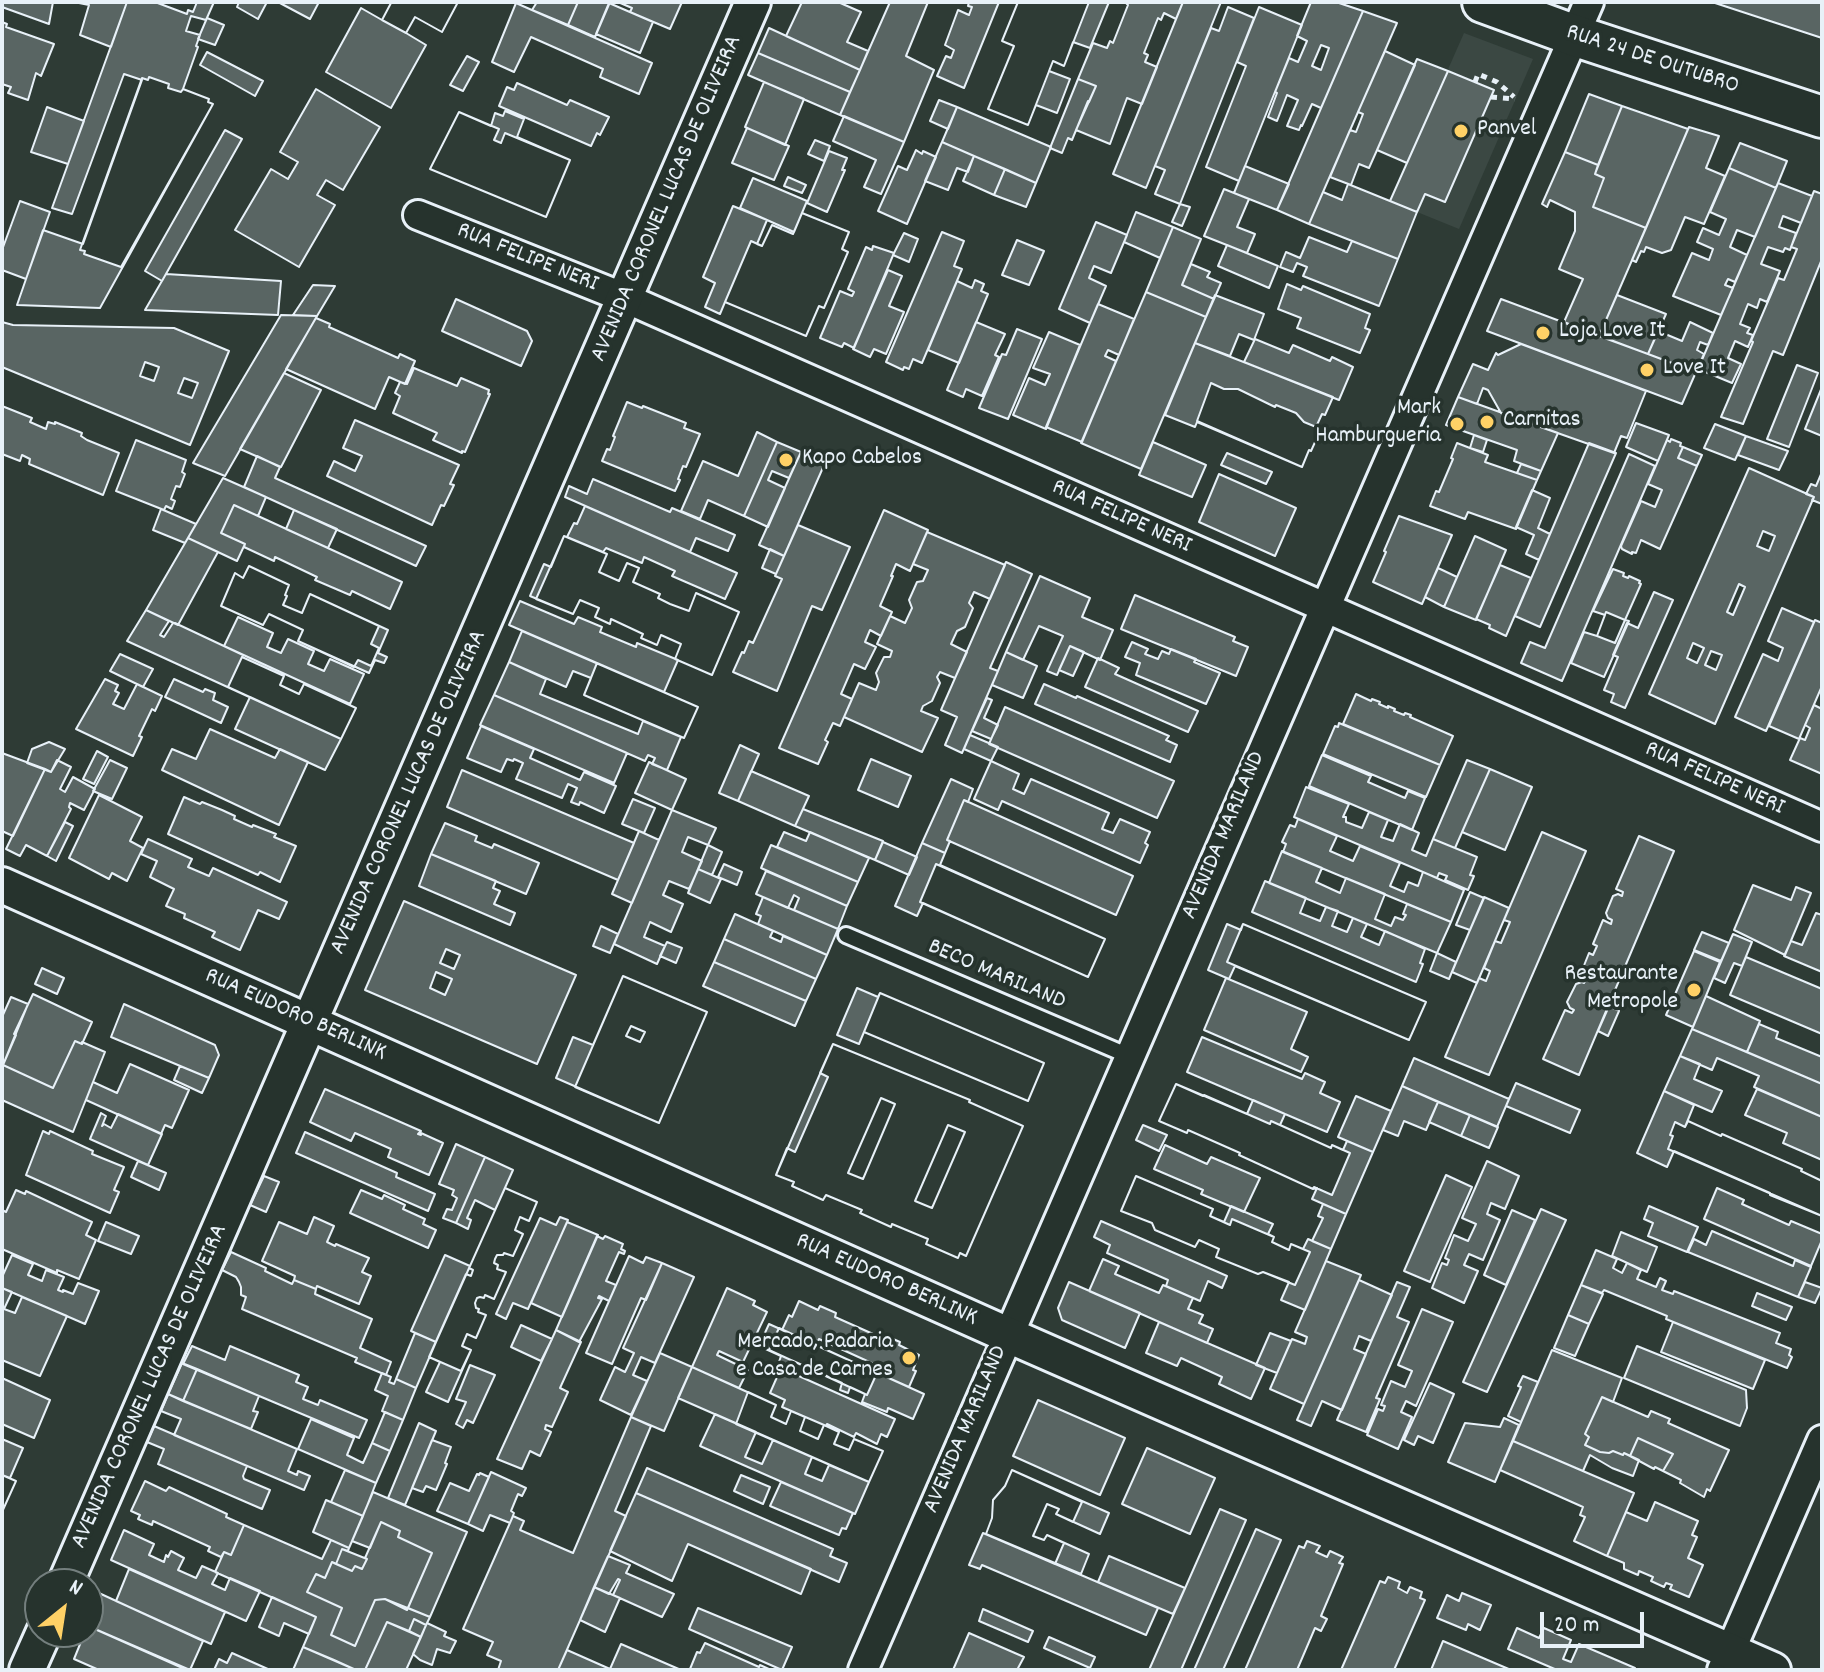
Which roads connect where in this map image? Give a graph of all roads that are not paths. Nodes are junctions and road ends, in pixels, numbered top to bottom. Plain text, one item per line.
1 (753, 2) edge
2 (1483, 2) edge
3 (1581, 19) edge
4 (1822, 117) edge
5 (418, 215) dead end
6 (625, 298) junction
7 (1324, 607) junction
8 (1822, 827) edge
9 (2, 885) edge
10 (846, 935) dead end
11 (310, 1023) junction
12 (1129, 1056) junction
13 (1008, 1335) junction
14 (1822, 1440) edge
15 (72, 1568) edge
16 (37, 1648) edge
17 (1726, 1660) edge
18 (27, 1670) edge
19 (863, 1670) edge
20 (1773, 1670) edge

1 - 6 street, AVENIDA CORONEL LUCAS DE OLIVEIRA
2 - 3 main road, RUA 24 DE OUTUBRO
3 - 4 main road, RUA 24 DE OUTUBRO
3 - 7 street, AVENIDA MARILAND
5 - 6 street, RUA FELIPE NERI
6 - 7 street, RUA FELIPE NERI
6 - 11 street, AVENIDA CORONEL LUCAS DE OLIVEIRA
7 - 8 street, RUA FELIPE NERI
7 - 12 street, AVENIDA MARILAND
9 - 11 street, RUA EUDORO BERLINK
10 - 12 lane, BECO MARILAND
11 - 13 street, RUA EUDORO BERLINK
11 - 15 street, AVENIDA CORONEL LUCAS DE OLIVEIRA
12 - 13 street, AVENIDA MARILAND
13 - 17 street, RUA EUDORO BERLINK
13 - 19 street, AVENIDA MARILAND
14 - 17 street
16 - 18 street
17 - 20 street, RUA EUDORO BERLINK

